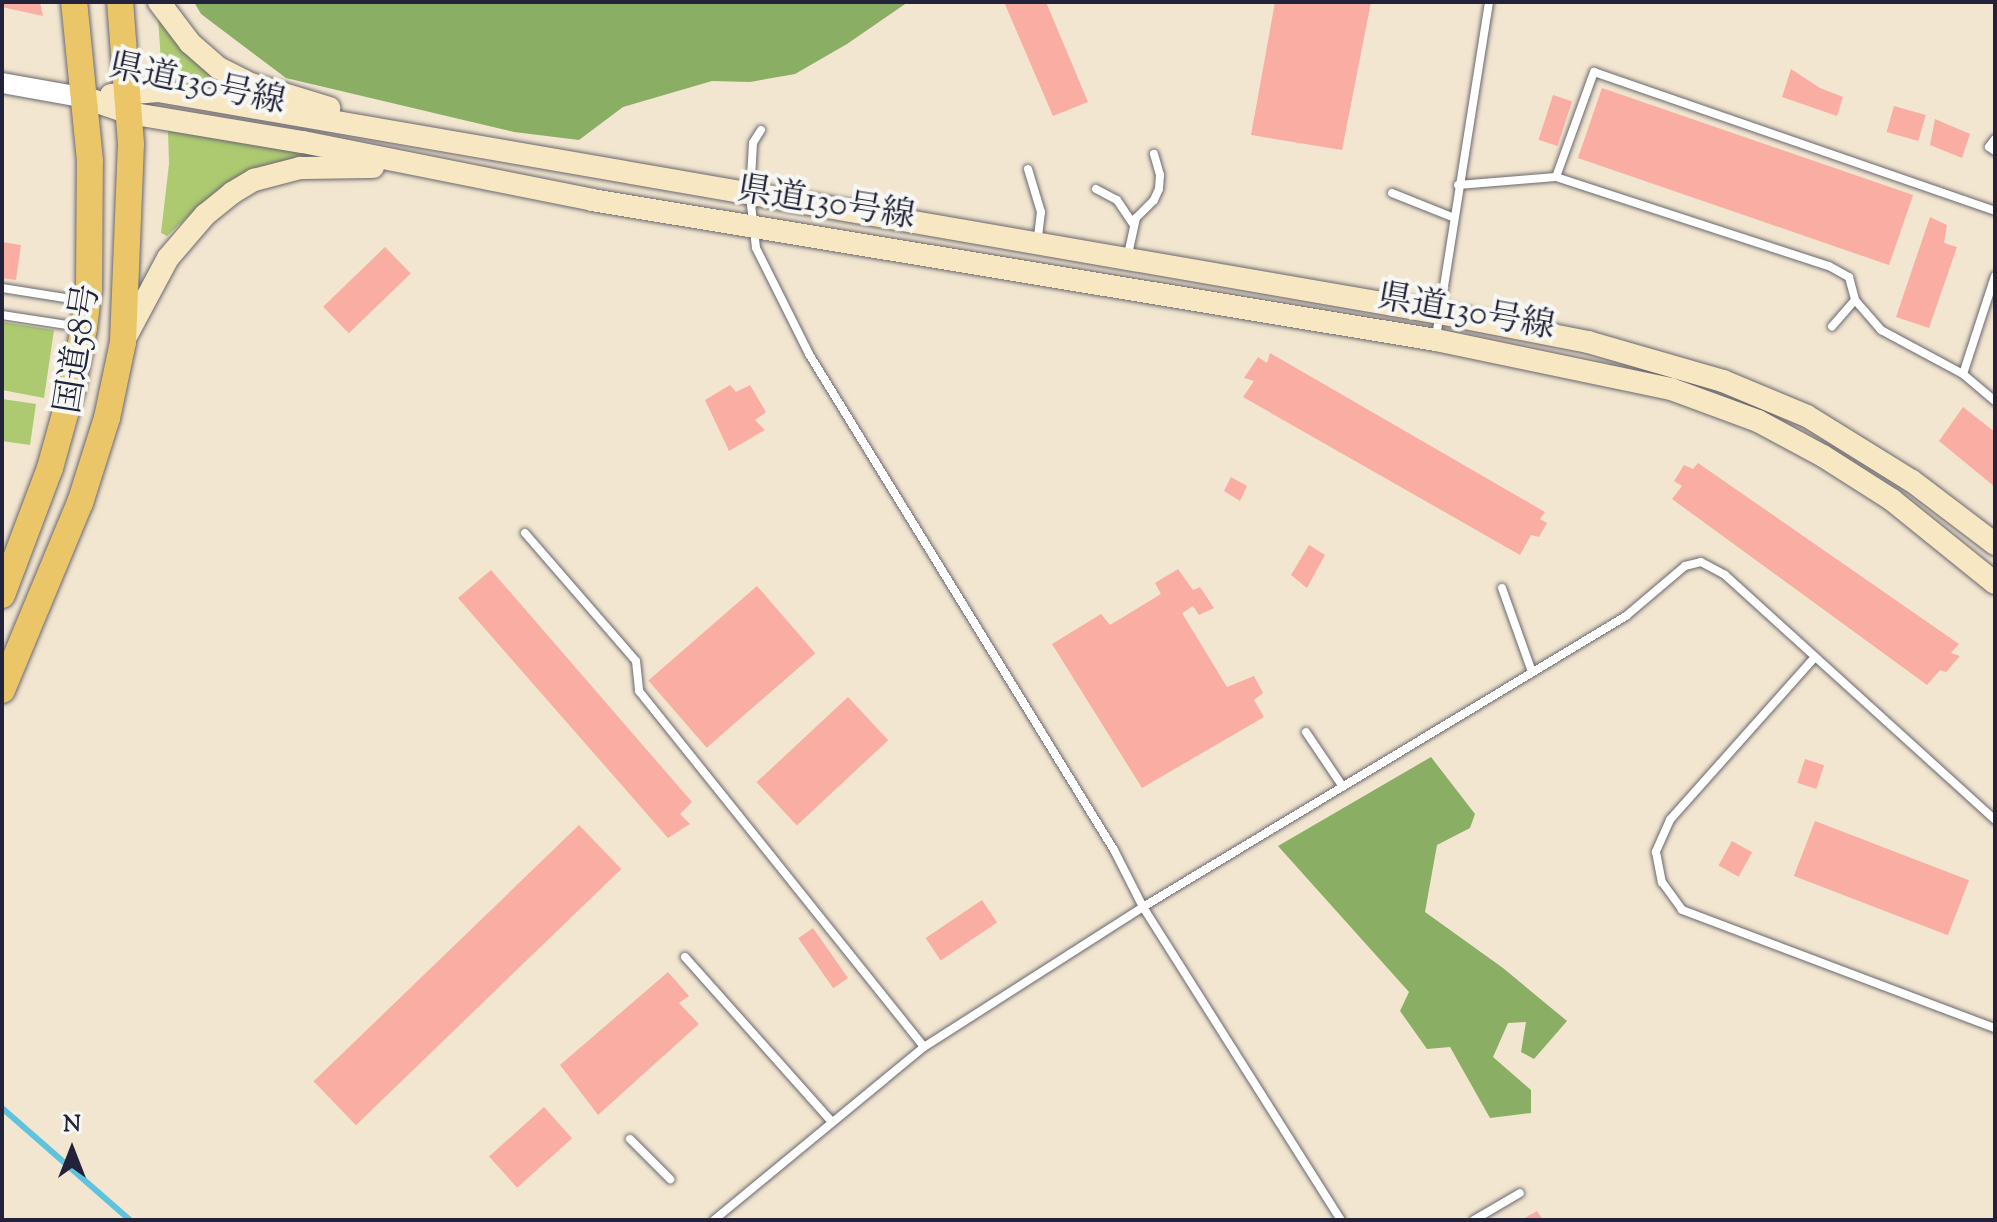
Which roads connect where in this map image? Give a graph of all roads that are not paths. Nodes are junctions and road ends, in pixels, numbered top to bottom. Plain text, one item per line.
1 (74, 2) edge
2 (120, 2) edge
3 (159, 2) edge
4 (1489, 2) edge
5 (2, 83) edge
6 (86, 98) junction
7 (129, 103) junction
8 (761, 130) dead end
9 (1995, 139) edge
10 (473, 146) junction
11 (1995, 151) edge
12 (1154, 154) dead end
13 (1028, 169) dead end
14 (454, 171) junction
15 (1556, 177) junction
16 (1458, 185) junction
17 (1096, 189) dead end
18 (1392, 193) dead end
19 (750, 196) junction
20 (1995, 211) edge
21 (1452, 217) junction
22 (1133, 224) junction
23 (753, 227) junction
24 (1036, 244) junction
25 (1127, 260) junction
26 (1995, 276) edge
27 (2, 288) edge
28 (1855, 300) junction
29 (1439, 313) junction
30 (2, 315) edge
31 (86, 315) junction
32 (1832, 326) dead end
33 (1436, 340) junction
34 (123, 342) junction
35 (1963, 374) junction
36 (1995, 401) edge
37 (525, 533) dead end
38 (1995, 544) edge
39 (1995, 583) edge
40 (1502, 588) dead end
41 (2, 595) edge
42 (1815, 657) junction
43 (1532, 672) junction
44 (2, 690) edge
45 (1306, 732) dead end
46 (1343, 787) junction
47 (1995, 820) edge
48 (1143, 907) junction
49 (685, 957) dead end
50 (1995, 1028) edge
51 (924, 1047) junction
52 (832, 1122) junction
53 (630, 1139) dead end
54 (670, 1179) dead end
55 (1520, 1193) dead end
56 (714, 1220) edge
57 (1341, 1220) edge
58 (1474, 1220) edge

1 - 6 highway, 国道58号
2 - 7 highway, 国道58号
3 - 10 main road
4 - 16 lane
5 - 6 street
6 - 7 main road, 県道130号線
6 - 31 highway, 国道58号
7 - 10 main road, 県道130号線
7 - 14 main road, 県道130号線
7 - 34 highway, 国道58号
8 - 19 lane
9 - 11 lane
10 - 19 main road, 県道130号線
12 - 22 lane
13 - 24 lane
14 - 23 main road, 県道130号線
14 - 34 main road
15 - 16 lane
15 - 20 lane
15 - 28 lane
16 - 21 lane
17 - 22 lane
18 - 21 lane
19 - 23 lane
19 - 24 main road, 県道130号線
21 - 29 lane
22 - 25 lane
23 - 33 main road, 県道130号線
23 - 48 lane
24 - 25 main road, 県道130号線
25 - 29 main road, 県道130号線
26 - 35 lane
27 - 31 lane
28 - 32 lane
28 - 35 lane
29 - 33 lane
29 - 38 main road, 県道130号線
30 - 31 lane
31 - 41 highway, 国道58号
33 - 39 main road, 県道130号線
34 - 44 highway, 国道58号
35 - 36 lane
37 - 51 lane
40 - 43 lane
42 - 43 lane
42 - 47 lane
42 - 50 lane
43 - 46 lane
45 - 46 lane
46 - 48 lane
48 - 51 lane
48 - 57 lane
49 - 52 lane
51 - 52 lane
52 - 56 lane
53 - 54 lane
55 - 58 lane

